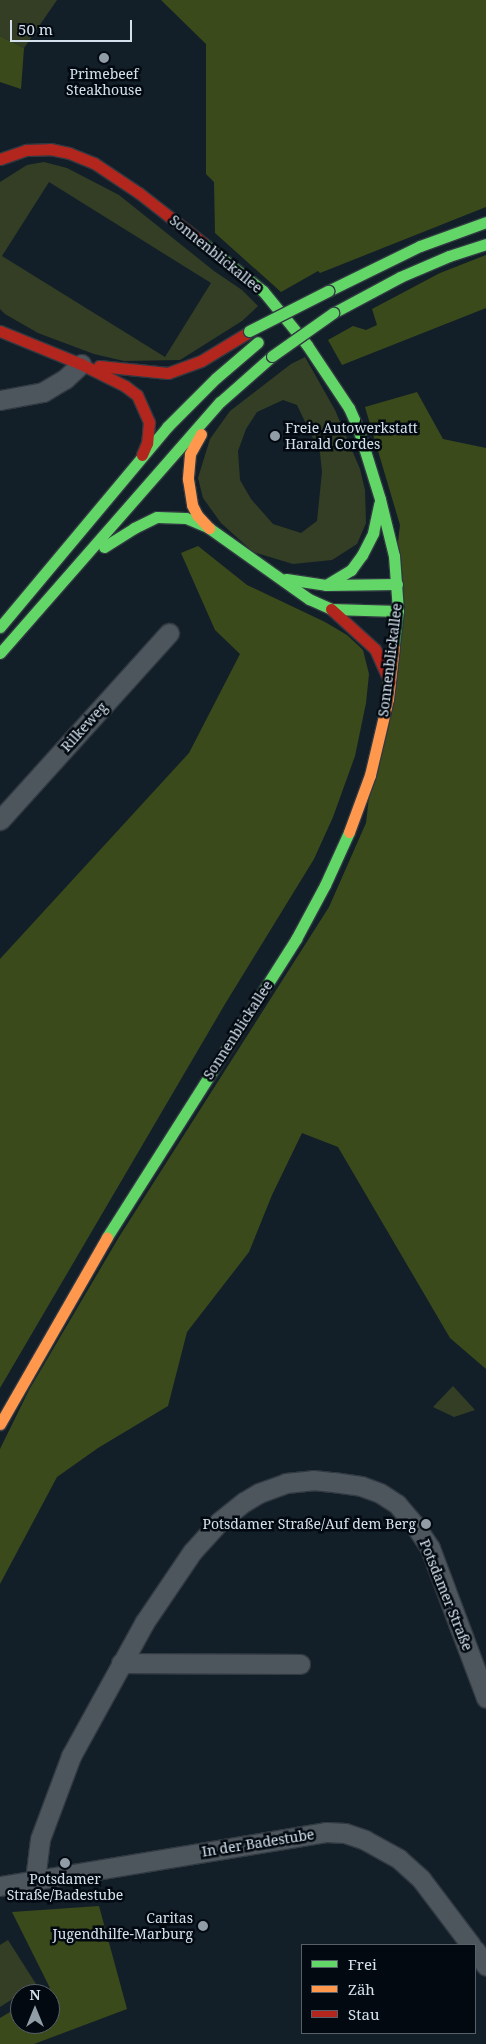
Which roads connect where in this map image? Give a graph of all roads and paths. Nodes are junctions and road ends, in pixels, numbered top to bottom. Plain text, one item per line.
1 (0, 160) edge
2 (486, 222) edge
3 (486, 244) edge
4 (328, 291) junction
5 (0, 331) edge
6 (81, 364) junction
7 (0, 400) edge
8 (220, 402) junction
9 (142, 456) junction
10 (380, 499) junction
11 (209, 528) junction
12 (78, 564) junction
13 (278, 577) junction
14 (397, 584) junction
15 (326, 585) junction
16 (331, 608) junction
17 (398, 611) junction
18 (0, 627) edge
19 (169, 633) dead end
20 (0, 653) edge
21 (390, 683) junction
22 (0, 820) edge
23 (0, 1424) edge
24 (121, 1663) junction
25 (300, 1664) dead end
26 (486, 1698) edge
27 (35, 1880) junction
28 (0, 1886) edge
29 (471, 1944) edge

1 - 10 main road, Sonnenblickallee
2 - 4 main road
3 - 8 main road, bridge
4 - 6 main road, bridge
4 - 9 main road, bridge
5 - 6 main road
6 - 7 street
6 - 9 main road
8 - 11 main road
8 - 12 main road
9 - 18 main road
10 - 14 main road, Sonnenblickallee
10 - 15 main road
11 - 12 main road
11 - 13 main road
12 - 20 main road
13 - 15 main road
13 - 16 main road
14 - 15 main road
14 - 17 main road, Sonnenblickallee
16 - 17 main road
16 - 21 main road
17 - 21 main road, Sonnenblickallee
19 - 22 street, Rilkeweg
21 - 23 main road, Sonnenblickallee
24 - 25 street
24 - 26 street, Potsdamer Straße
24 - 27 street, Potsdamer Straße
27 - 28 street, In der Badestube
27 - 29 street, In der Badestube

